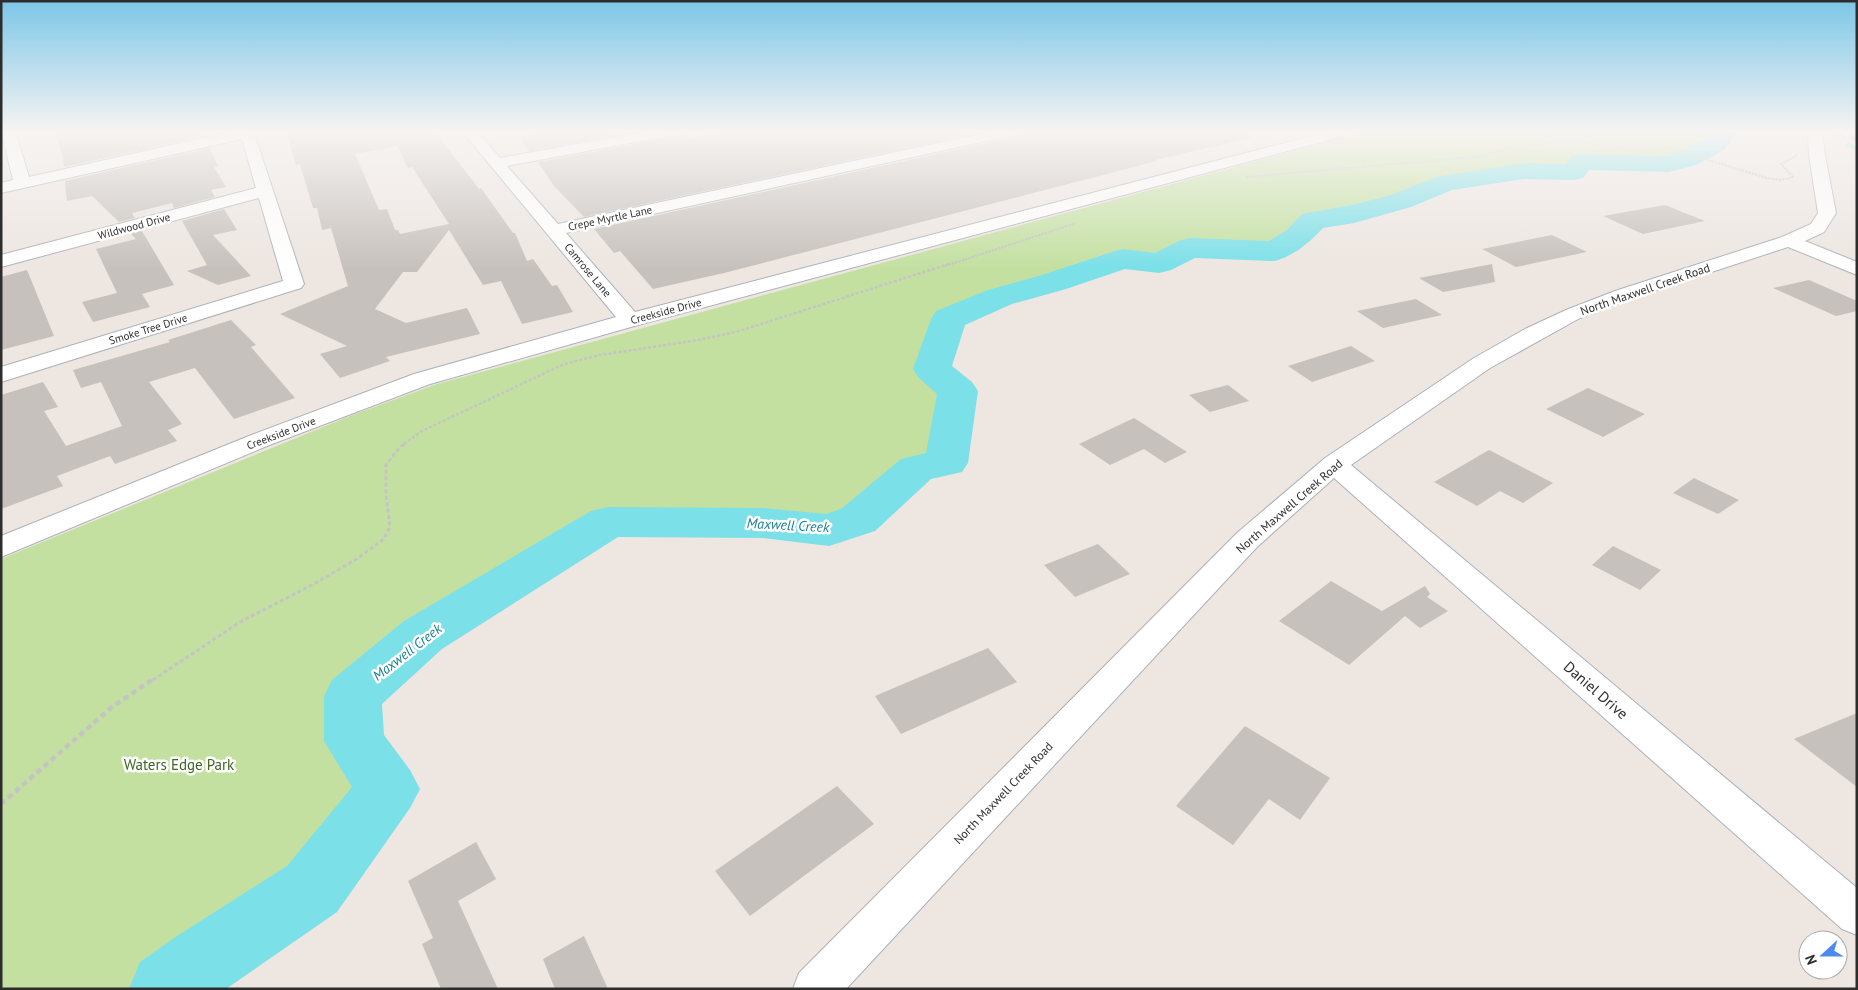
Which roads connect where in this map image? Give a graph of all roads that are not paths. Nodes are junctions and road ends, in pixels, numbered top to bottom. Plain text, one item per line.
1 (20, 176) edge
2 (51, 176) edge
3 (261, 176) edge
4 (508, 176) edge
5 (804, 176) edge
6 (1167, 176) edge
7 (1821, 176) edge
8 (22, 183) junction
9 (1, 188) edge
10 (266, 191) junction
11 (554, 230) junction
12 (1789, 241) junction
13 (1, 261) edge
14 (1857, 269) edge
15 (630, 320) junction
16 (1, 375) edge
17 (1334, 464) junction
18 (1, 548) edge
19 (1857, 915) edge
20 (815, 989) edge

1 - 8 street
2 - 8 street
3 - 10 street
4 - 11 street, Camrose Lane
5 - 11 street, Crepe Myrtle Lane
6 - 15 street, Creekside Drive
7 - 12 street, North Maxwell Creek Road
8 - 9 street
10 - 13 street, Wildwood Drive
10 - 16 street, Smoke Tree Drive
11 - 15 street, Camrose Lane
12 - 14 street
12 - 17 street, North Maxwell Creek Road
15 - 18 street, Creekside Drive
17 - 19 street, Daniel Drive
17 - 20 street, North Maxwell Creek Road

